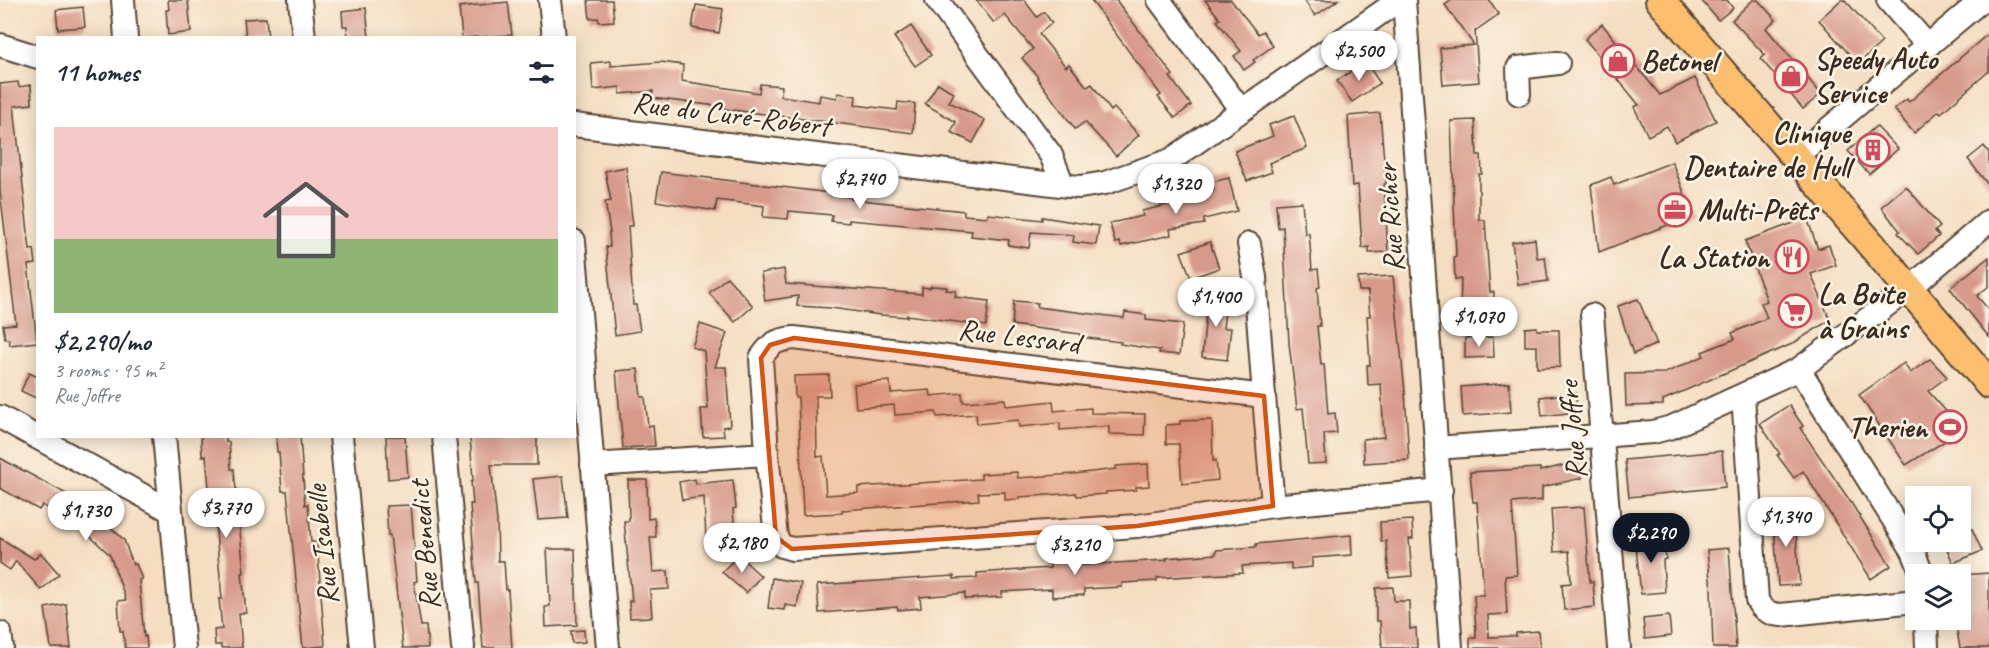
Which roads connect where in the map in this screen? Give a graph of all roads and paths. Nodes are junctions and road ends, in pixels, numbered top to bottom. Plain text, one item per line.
1 (123, 0) edge
2 (300, 0) edge
3 (550, 0) edge
4 (937, 0) edge
5 (1159, 0) edge
6 (1660, 0) edge
7 (1888, 0) edge
8 (1982, 0) edge
9 (1393, 2) edge
10 (126, 36) edge
11 (304, 36) edge
12 (554, 36) edge
13 (0, 45) edge
14 (1928, 46) junction
15 (36, 56) edge
16 (1558, 63) dead end
17 (1519, 94) dead end
18 (1241, 110) junction
19 (576, 125) edge
20 (1794, 158) junction
21 (1062, 185) junction
22 (1989, 221) edge
23 (1249, 244) dead end
24 (576, 266) edge
25 (1910, 288) junction
26 (1592, 315) dead end
27 (1799, 369) junction
28 (1989, 384) edge
29 (1264, 396) junction
30 (1743, 396) junction
31 (0, 417) edge
32 (1602, 436) junction
33 (36, 437) edge
34 (38, 438) edge
35 (164, 438) edge
36 (341, 438) edge
37 (444, 438) edge
38 (1436, 448) junction
39 (767, 454) junction
40 (592, 465) junction
41 (1441, 490) junction
42 (1273, 506) junction
43 (171, 511) junction
44 (1918, 564) edge
45 (1905, 602) edge
46 (1926, 630) edge
47 (0, 633) edge
48 (2, 648) edge
49 (184, 648) edge
50 (362, 648) edge
51 (464, 648) edge
52 (608, 648) edge
53 (1451, 648) edge
54 (1619, 648) edge
55 (1927, 648) edge

1 - 10 street
2 - 11 street
3 - 12 street
4 - 21 street
5 - 18 street
6 - 20 main road
7 - 14 street
8 - 14 street
9 - 18 street, Rue du Curé-Robert
9 - 38 street, Rue Richer
13 - 15 street
14 - 20 street
16 - 17 street
18 - 21 street, Rue du Curé-Robert
19 - 21 street, Rue du Curé-Robert
20 - 25 main road
22 - 25 street
23 - 29 street
24 - 40 street
25 - 27 street
25 - 28 main road
26 - 32 street, Rue Joffre
27 - 30 street
27 - 44 street
29 - 39 street, Rue Lessard
29 - 42 street
30 - 32 street
30 - 45 street
31 - 33 street
32 - 38 street
32 - 54 street, Rue Joffre
34 - 43 street
35 - 43 street
36 - 50 street, Rue Isabelle
37 - 51 street, Rue Benedict
38 - 41 street, Rue Richer
39 - 40 street
39 - 42 street, Rue Lessard
40 - 52 street
41 - 42 street, Rue Lessard
41 - 53 street, Rue Richer
43 - 49 street
46 - 55 street
47 - 48 street

